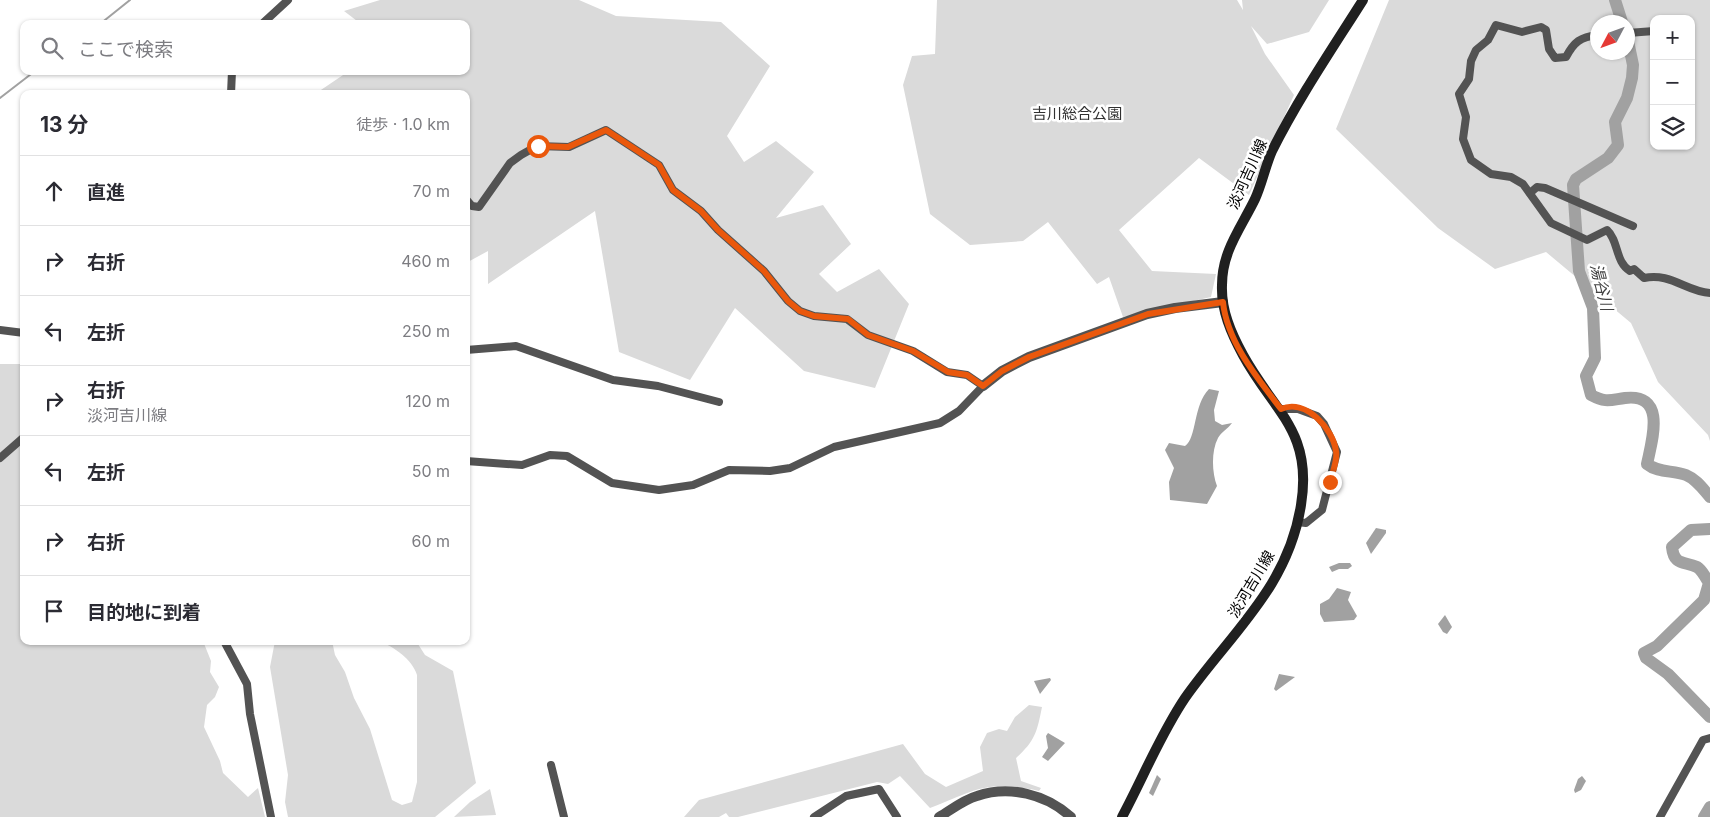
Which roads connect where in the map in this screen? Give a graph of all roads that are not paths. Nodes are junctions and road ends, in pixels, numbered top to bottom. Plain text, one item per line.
1 (288, 0) edge
2 (1363, 0) edge
3 (266, 20) edge
4 (1650, 31) edge
5 (1635, 32) edge
6 (1590, 36) edge
7 (232, 75) edge
8 (232, 90) edge
9 (1530, 193) junction
10 (470, 204) edge
11 (1633, 226) dead end
12 (1710, 293) edge
13 (1223, 302) junction
14 (0, 330) edge
15 (20, 332) edge
16 (470, 350) edge
17 (983, 386) junction
18 (719, 402) dead end
19 (1281, 409) junction
20 (20, 441) edge
21 (0, 458) edge
22 (470, 461) edge
23 (1298, 522) junction
24 (226, 645) edge
25 (1710, 738) edge
26 (551, 765) dead end
27 (896, 815) edge
28 (271, 817) edge
29 (564, 817) edge
30 (814, 817) edge
31 (887, 817) edge
32 (939, 817) edge
33 (1071, 817) edge
34 (1122, 817) edge
35 (1660, 817) edge

1 - 3 street
2 - 13 main road, 淡河吉川線
4 - 5 street
6 - 9 street
7 - 8 street
9 - 11 street
9 - 12 street
10 - 17 street
13 - 17 street
13 - 19 main road, 淡河吉川線
14 - 15 street
16 - 18 street
17 - 22 street
19 - 23 main road, 淡河吉川線
19 - 23 street
20 - 21 street
23 - 34 main road, 淡河吉川線
24 - 28 street
25 - 35 street
26 - 29 street
27 - 30 street
27 - 31 street
32 - 33 street

